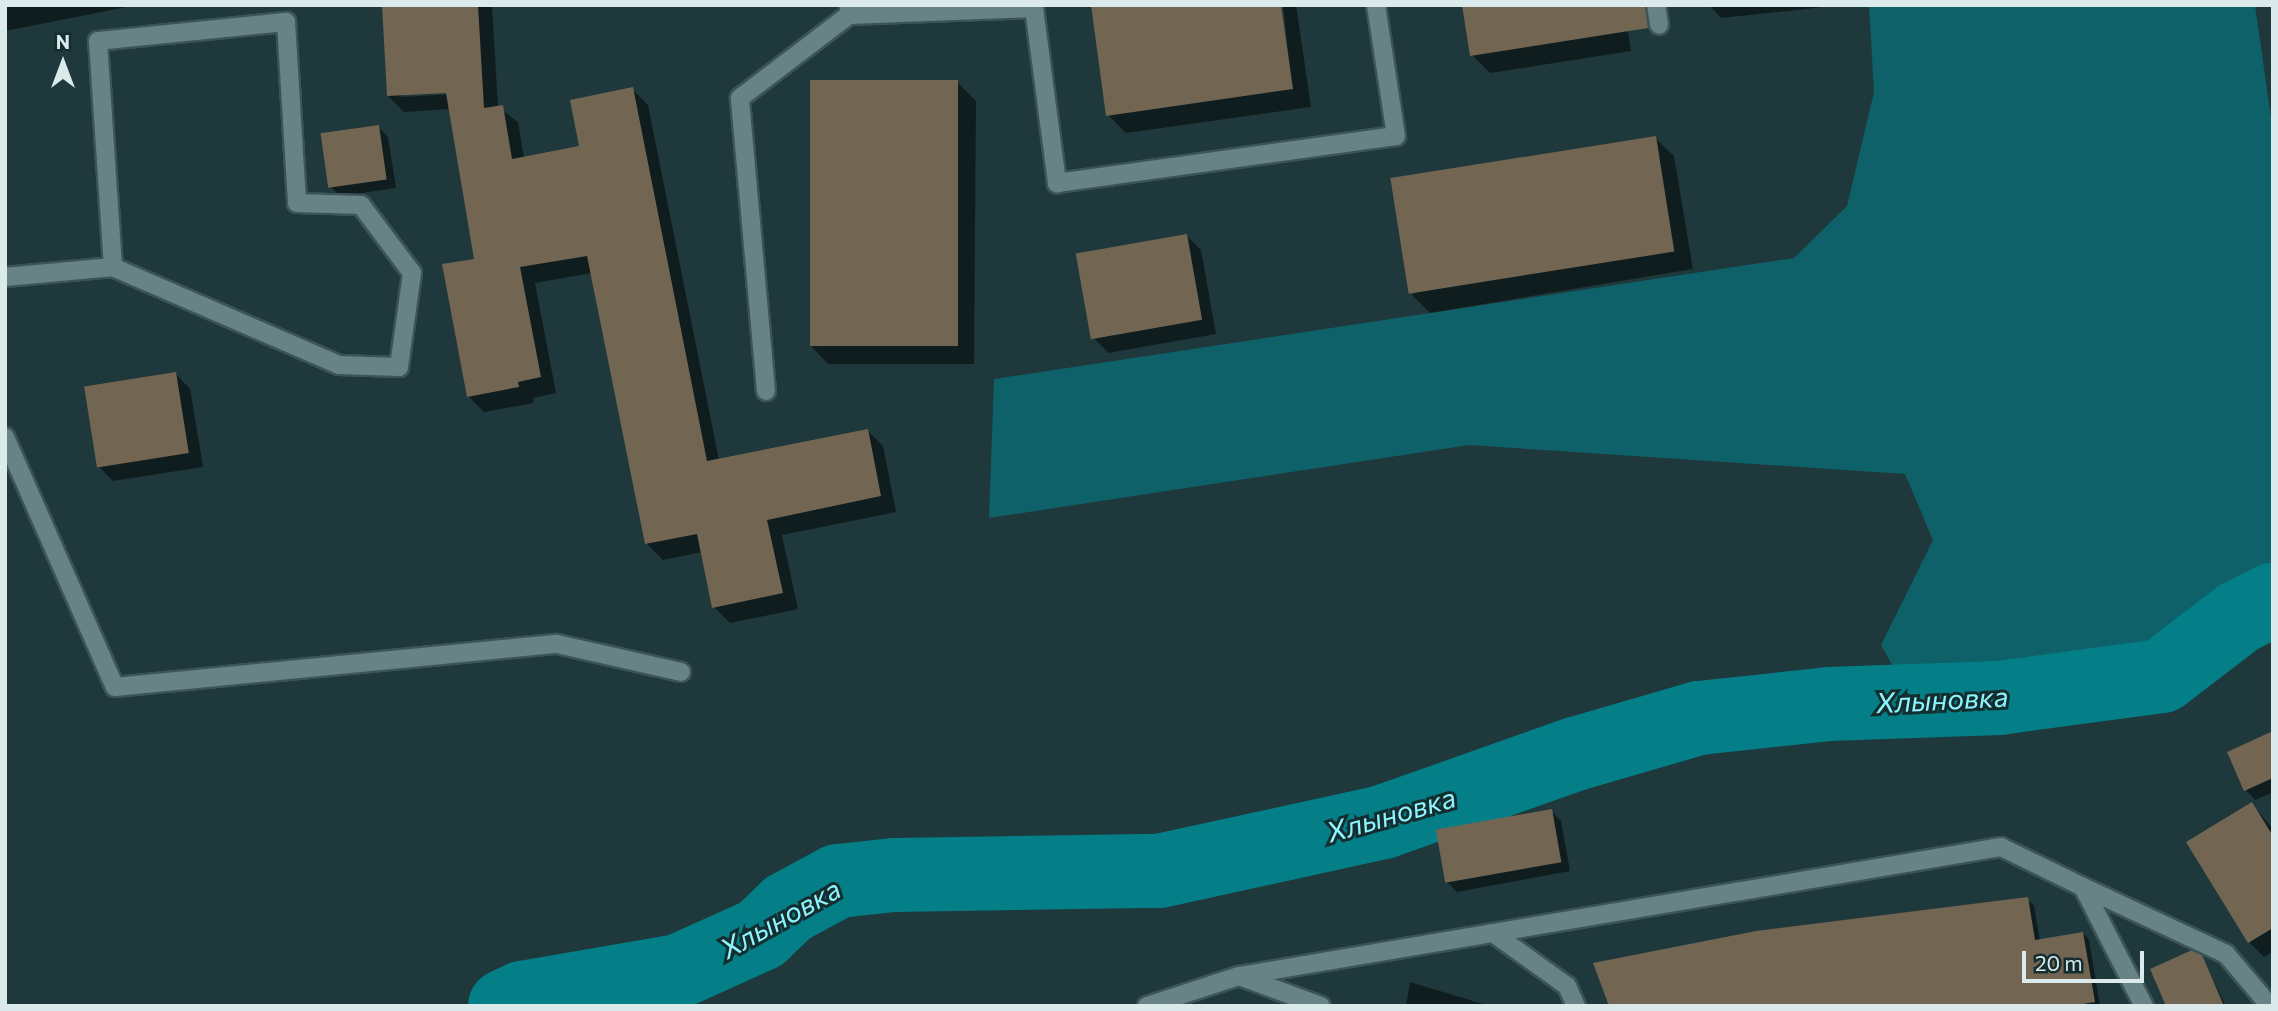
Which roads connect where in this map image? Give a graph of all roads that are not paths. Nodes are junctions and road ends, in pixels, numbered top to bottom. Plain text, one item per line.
1 (1376, 5) edge
2 (1656, 5) edge
3 (849, 10) edge
4 (1659, 25) dead end
5 (113, 267) junction
6 (5, 277) edge
7 (766, 391) dead end
8 (5, 437) edge
9 (681, 672) dead end
10 (2083, 887) junction
11 (1493, 933) junction
12 (1239, 976) junction
13 (1147, 1006) edge
14 (1321, 1006) edge
15 (1576, 1006) edge
16 (2144, 1006) edge
17 (2270, 1006) edge

1 - 3 lane
2 - 4 lane
3 - 7 lane
5 - 5 lane
5 - 6 lane
8 - 9 lane
10 - 11 lane
10 - 16 lane
10 - 17 lane
11 - 12 lane
11 - 15 lane
12 - 13 lane
12 - 14 lane

